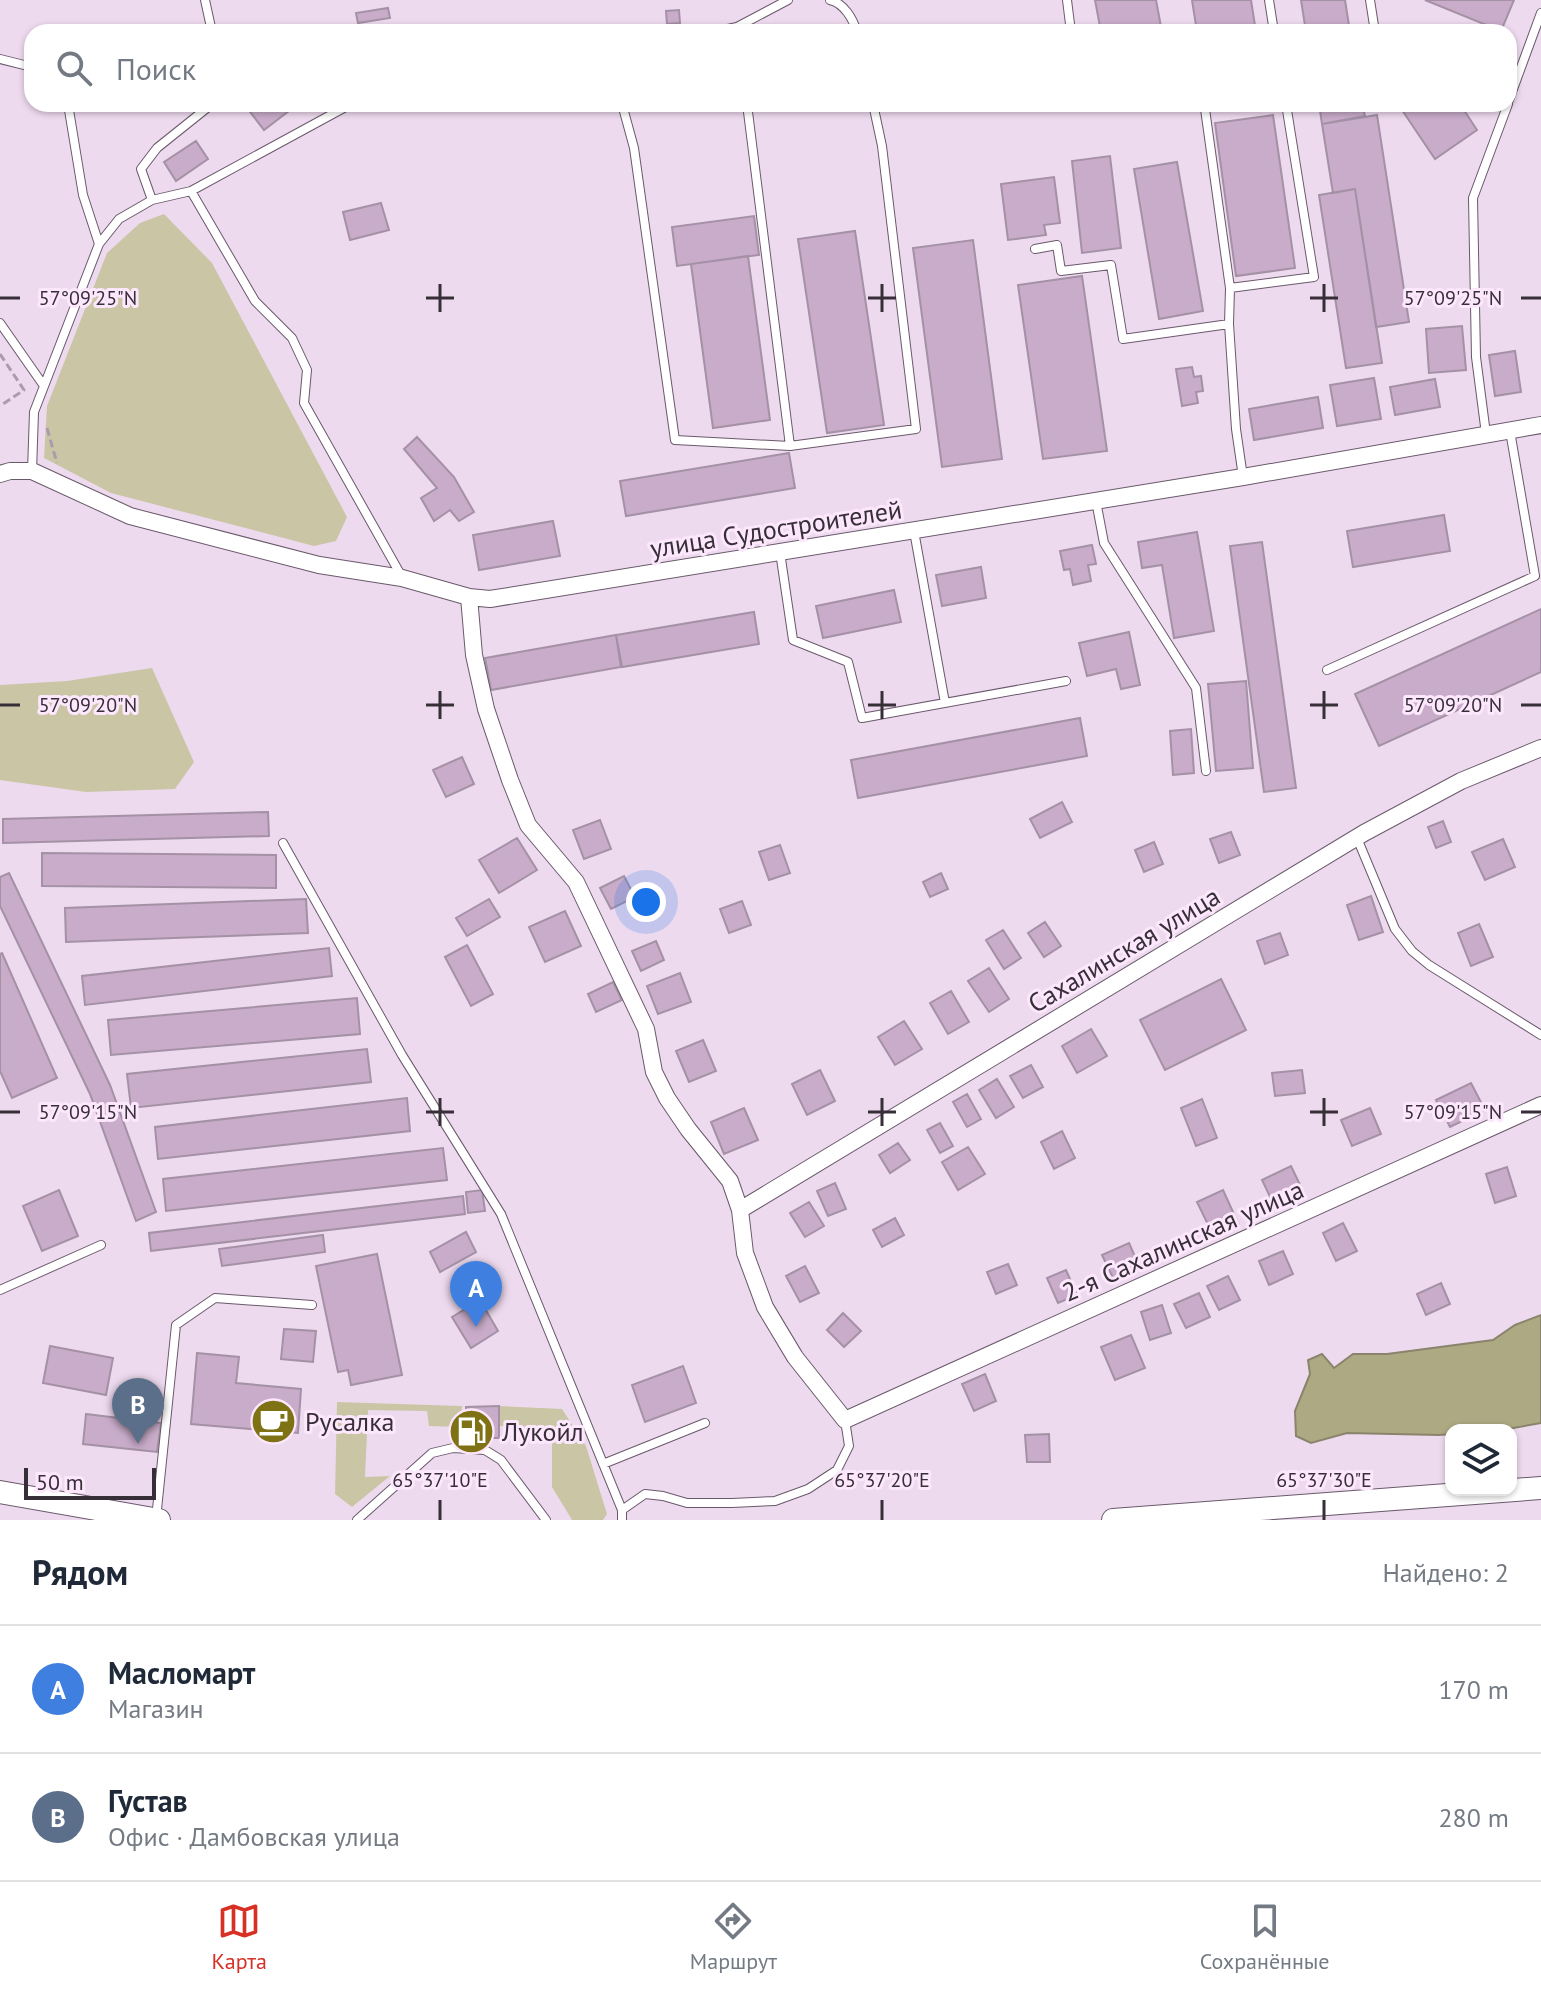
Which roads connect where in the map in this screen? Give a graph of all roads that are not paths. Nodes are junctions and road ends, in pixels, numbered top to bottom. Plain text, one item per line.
1 (205, 0) edge
2 (788, 0) edge
3 (830, 0) edge
4 (1067, 0) edge
5 (1269, 0) edge
6 (1370, 0) edge
7 (1541, 13) edge
8 (210, 24) edge
9 (747, 24) edge
10 (853, 24) edge
11 (1070, 24) edge
12 (1273, 24) edge
13 (1374, 24) edge
14 (0, 59) edge
15 (24, 65) edge
16 (1517, 78) edge
17 (69, 112) edge
18 (202, 112) edge
19 (336, 112) edge
20 (624, 112) edge
21 (748, 112) edge
22 (875, 112) edge
23 (1205, 112) edge
24 (1287, 112) edge
25 (1504, 112) edge
26 (191, 191) junction
27 (152, 200) junction
28 (99, 244) junction
29 (1035, 249) dead end
30 (1230, 288) junction
31 (0, 323) edge
32 (1229, 324) junction
33 (44, 386) junction
34 (1541, 425) edge
35 (1510, 431) junction
36 (1486, 435) junction
37 (790, 446) junction
38 (32, 471) junction
39 (0, 474) edge
40 (1243, 477) junction
41 (1096, 501) junction
42 (914, 531) junction
43 (780, 552) junction
44 (402, 578) junction
45 (469, 597) junction
46 (1327, 670) dead end
47 (1066, 681) dead end
48 (945, 703) junction
49 (1541, 748) edge
50 (1206, 771) dead end
51 (1356, 837) junction
52 (283, 843) dead end
53 (1541, 1035) edge
54 (1541, 1105) edge
55 (740, 1210) junction
56 (101, 1245) dead end
57 (0, 1290) edge
58 (312, 1305) dead end
59 (845, 1420) junction
60 (705, 1423) dead end
61 (603, 1464) junction
62 (1541, 1488) edge
63 (0, 1492) edge
64 (622, 1515) edge
65 (157, 1520) edge
66 (357, 1520) edge
67 (546, 1520) edge
68 (1113, 1520) edge

1 - 8 lane
2 - 9 lane
3 - 10 lane
4 - 11 lane
5 - 12 lane
6 - 13 lane
7 - 16 lane
14 - 15 lane
17 - 28 lane
18 - 27 lane
19 - 26 lane
20 - 37 lane
21 - 37 lane
22 - 37 lane
23 - 30 lane
24 - 30 lane
25 - 36 lane
26 - 27 lane
26 - 44 lane
27 - 28 lane
28 - 33 lane
29 - 32 lane
30 - 32 lane
31 - 33 lane
32 - 40 lane
33 - 38 lane
34 - 35 street, улица Судостроителей
35 - 36 street, улица Судостроителей
35 - 46 lane
36 - 40 street, улица Судостроителей
38 - 39 street
38 - 44 street, улица Судостроителей
40 - 41 street, улица Судостроителей
41 - 42 street, улица Судостроителей
41 - 50 lane
42 - 43 street, улица Судостроителей
42 - 48 lane
43 - 45 street, улица Судостроителей
43 - 48 lane
44 - 45 street, улица Судостроителей
45 - 55 street
47 - 48 lane
49 - 51 street, Сахалинская улица
51 - 53 lane
51 - 55 street, Сахалинская улица
52 - 61 lane
54 - 59 street, 2-я Сахалинская улица
55 - 59 street
56 - 57 lane
58 - 65 lane
59 - 64 lane
60 - 61 lane
61 - 64 lane
62 - 68 main road
63 - 65 main road
66 - 67 lane

